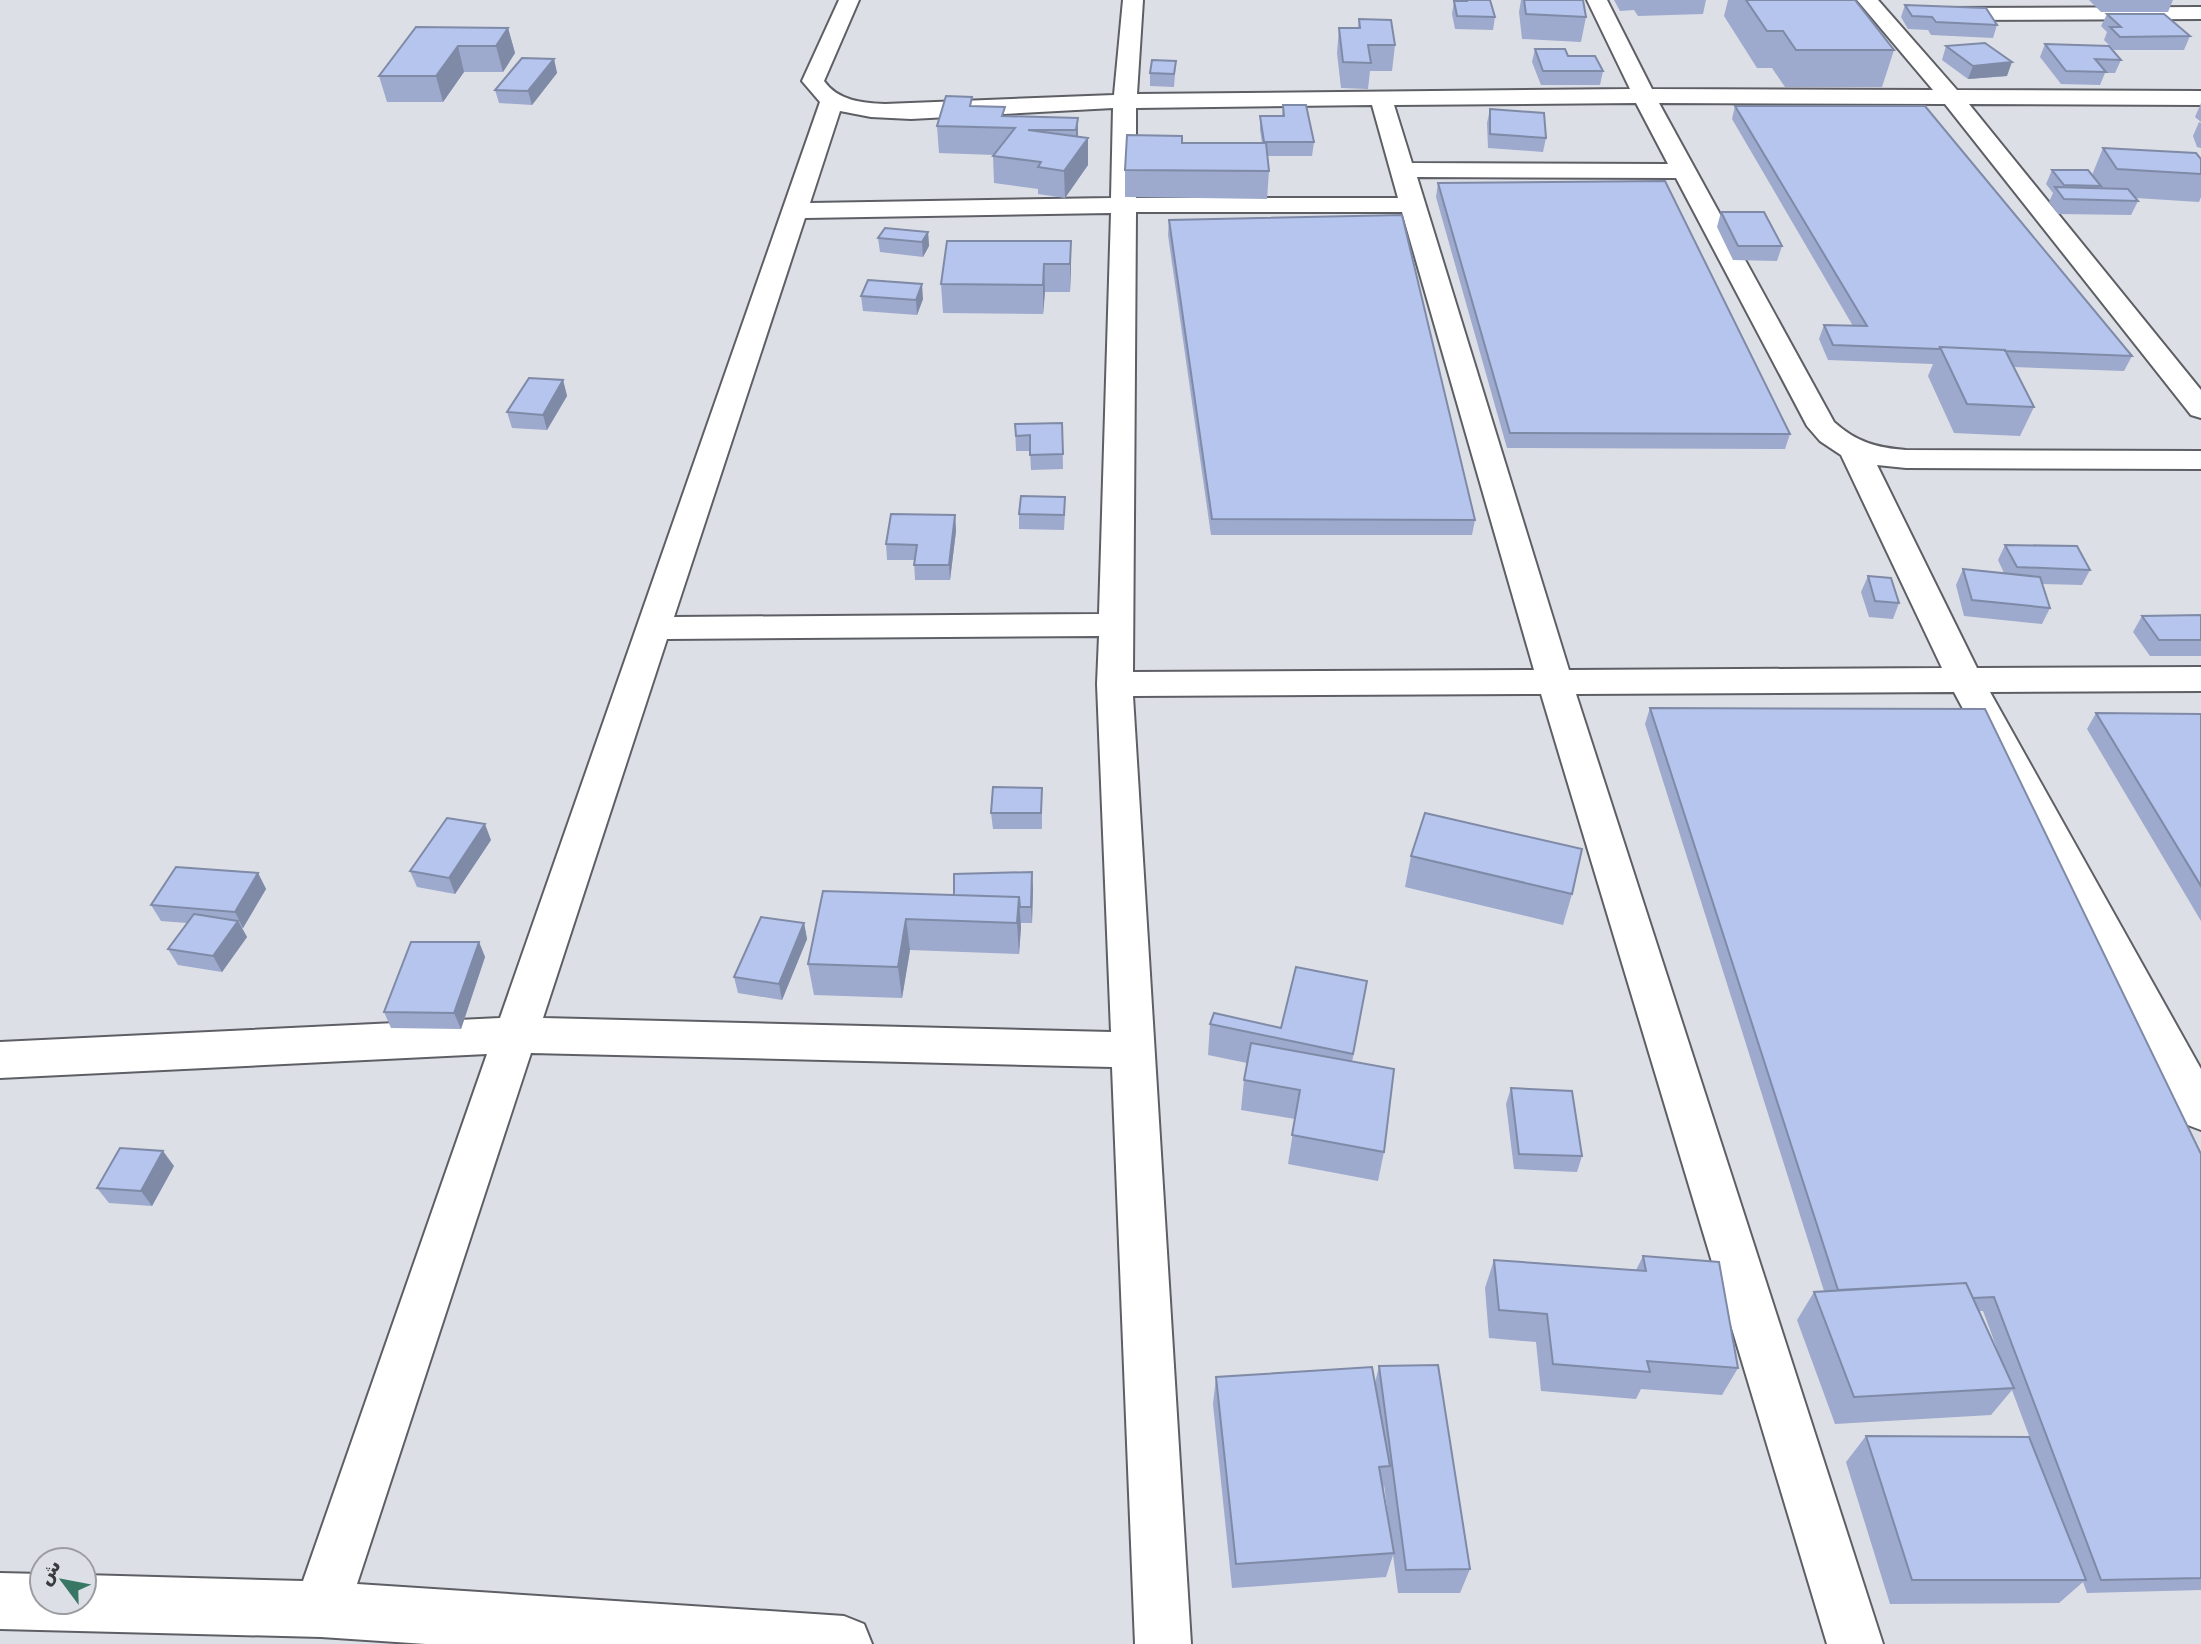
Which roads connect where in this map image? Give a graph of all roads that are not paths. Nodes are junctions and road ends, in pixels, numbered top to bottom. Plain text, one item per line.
1 (849, 0) edge
2 (1133, 0) edge
3 (1597, 0) edge
4 (1873, 7) edge
5 (2201, 13) edge
6 (1644, 96) junction
7 (1951, 97) junction
8 (2201, 98) edge
9 (833, 99) junction
10 (1381, 99) junction
11 (1125, 101) junction
12 (1402, 170) junction
13 (1684, 171) junction
14 (1123, 205) junction
15 (1412, 205) junction
16 (794, 211) junction
17 (2201, 409) edge
18 (1855, 452) junction
19 (2201, 460) edge
20 (1116, 625) junction
21 (653, 628) junction
22 (2201, 679) edge
23 (1966, 681) junction
24 (1555, 683) junction
25 (1115, 684) junction
26 (516, 1035) junction
27 (1134, 1050) junction
28 (0, 1060) edge
29 (2201, 1111) edge
30 (0, 1601) edge
31 (321, 1609) junction
32 (844, 1644) edge
33 (1163, 1644) edge
34 (1855, 1644) edge

1 - 9 street
2 - 11 street
3 - 6 street
4 - 5 street
4 - 7 street
6 - 7 street
6 - 10 street
6 - 13 street
7 - 8 street
7 - 17 street
9 - 11 street
9 - 16 street
10 - 11 street
10 - 12 street
11 - 14 street
12 - 13 street
12 - 15 street
13 - 18 street
14 - 15 street
14 - 16 street
14 - 20 street
15 - 24 street
16 - 21 street
18 - 19 street
18 - 23 street
20 - 21 street
20 - 25 street
21 - 26 street
22 - 23 street
23 - 24 street
23 - 29 street
24 - 25 street
24 - 34 street
25 - 27 street
26 - 27 street
26 - 28 street
26 - 31 street
27 - 33 street
30 - 31 street
31 - 32 street

